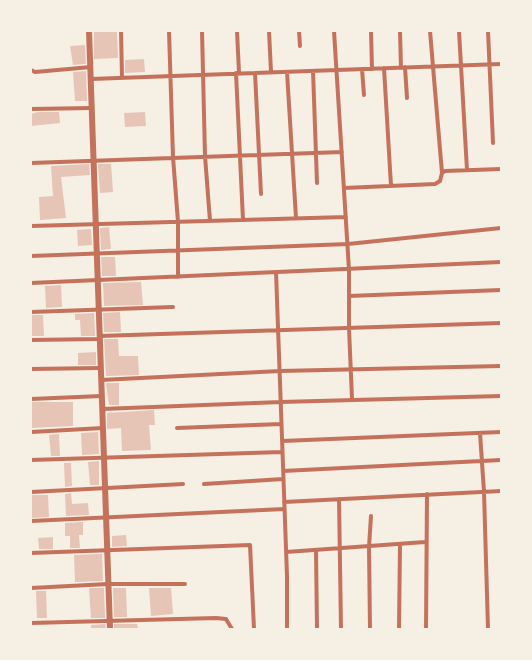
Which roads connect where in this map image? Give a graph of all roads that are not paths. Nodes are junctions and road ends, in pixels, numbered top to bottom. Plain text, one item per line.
1 (89, 31) edge
2 (121, 31) edge
3 (169, 31) edge
4 (202, 31) edge
5 (237, 31) edge
6 (269, 31) edge
7 (300, 31) edge
8 (334, 31) edge
9 (371, 31) edge
10 (400, 31) edge
11 (430, 31) edge
12 (459, 31) edge
13 (488, 31) edge
14 (300, 46) dead end
15 (489, 64) junction
16 (501, 64) edge
17 (461, 65) junction
18 (432, 66) junction
19 (91, 67) junction
20 (403, 67) junction
21 (384, 68) junction
22 (362, 69) junction
23 (372, 69) junction
24 (31, 70) edge
25 (336, 70) junction
26 (313, 71) junction
27 (271, 72) junction
28 (287, 72) junction
29 (237, 73) junction
30 (255, 73) junction
31 (202, 75) junction
32 (172, 76) junction
33 (122, 78) junction
34 (91, 79) junction
35 (364, 95) dead end
36 (407, 98) dead end
37 (92, 108) junction
38 (31, 109) edge
39 (493, 143) dead end
40 (342, 152) junction
41 (316, 153) junction
42 (259, 154) junction
43 (291, 154) junction
44 (239, 155) junction
45 (205, 156) junction
46 (173, 157) junction
47 (93, 160) junction
48 (31, 163) edge
49 (501, 168) edge
50 (467, 170) junction
51 (442, 173) junction
52 (317, 183) dead end
53 (391, 186) junction
54 (344, 188) junction
55 (261, 194) dead end
56 (346, 217) junction
57 (296, 218) junction
58 (243, 220) junction
59 (210, 221) junction
60 (178, 222) junction
61 (95, 225) junction
62 (31, 226) edge
63 (501, 228) edge
64 (348, 244) junction
65 (178, 250) junction
66 (95, 254) junction
67 (31, 256) edge
68 (501, 262) edge
69 (349, 270) junction
70 (276, 272) junction
71 (178, 277) junction
72 (97, 281) junction
73 (31, 283) edge
74 (501, 290) edge
75 (349, 296) junction
76 (173, 307) dead end
77 (98, 310) junction
78 (31, 312) edge
79 (501, 324) edge
80 (349, 328) junction
81 (278, 330) junction
82 (99, 337) junction
83 (31, 340) edge
84 (501, 366) edge
85 (100, 368) junction
86 (31, 369) edge
87 (350, 369) junction
88 (280, 371) junction
89 (101, 380) junction
90 (101, 396) junction
91 (501, 396) edge
92 (31, 399) edge
93 (352, 400) junction
94 (280, 402) junction
95 (102, 409) junction
96 (281, 424) junction
97 (103, 428) junction
98 (177, 428) dead end
99 (31, 432) edge
100 (501, 432) edge
101 (480, 433) junction
102 (282, 441) junction
103 (282, 452) junction
104 (104, 459) junction
105 (31, 460) edge
106 (501, 460) edge
107 (482, 461) junction
108 (282, 471) junction
109 (283, 479) junction
110 (183, 484) dead end
111 (204, 484) dead end
112 (105, 488) junction
113 (31, 492) edge
114 (484, 492) junction
115 (501, 492) edge
116 (427, 494) junction
117 (339, 499) junction
118 (284, 502) junction
119 (284, 509) junction
120 (371, 516) dead end
121 (106, 518) junction
122 (31, 521) edge
123 (425, 542) junction
124 (400, 544) junction
125 (369, 548) junction
126 (341, 549) junction
127 (316, 550) junction
128 (107, 551) junction
129 (286, 552) junction
130 (31, 553) edge
131 (108, 584) junction
132 (185, 584) dead end
133 (31, 588) edge
134 (109, 621) junction
135 (31, 623) edge
136 (110, 629) edge
137 (232, 629) edge
138 (254, 629) edge
139 (286, 629) edge
140 (317, 629) edge
141 (341, 629) edge
142 (370, 629) edge
143 (399, 629) edge
144 (426, 629) edge
145 (488, 629) edge

1 - 19 street
2 - 33 street
3 - 32 street
4 - 31 street
5 - 29 street
6 - 27 street
7 - 14 street
8 - 25 street
9 - 23 street
10 - 20 street
11 - 18 street
12 - 17 street
13 - 15 street
15 - 16 street
15 - 17 street
15 - 39 street
17 - 18 street
17 - 50 street
18 - 20 street
18 - 51 street
19 - 24 street
19 - 34 street
20 - 21 street
20 - 36 street
21 - 23 street
21 - 53 street
22 - 23 street
22 - 25 street
22 - 35 street
25 - 26 street
25 - 40 street
26 - 28 street
26 - 41 street
27 - 28 street
27 - 30 street
28 - 43 street
29 - 30 street
29 - 31 street
29 - 44 street
30 - 42 street
31 - 32 street
31 - 45 street
32 - 33 street
32 - 46 street
33 - 34 street
34 - 37 street
37 - 38 street
37 - 47 street
40 - 41 street
40 - 54 street
41 - 43 street
41 - 52 street
42 - 43 street
42 - 44 street
42 - 55 street
43 - 57 street
44 - 45 street
44 - 58 street
45 - 46 street
45 - 59 street
46 - 47 street
46 - 60 street
47 - 48 street
47 - 61 street
49 - 50 street
50 - 51 street
51 - 53 street
53 - 54 street
54 - 56 street
56 - 57 street
56 - 64 street
57 - 58 street
58 - 59 street
59 - 60 street
60 - 61 street
60 - 65 street
61 - 62 street
61 - 66 street
63 - 64 street
64 - 65 street
64 - 69 street
65 - 66 street
65 - 71 street
66 - 67 street
66 - 72 street
68 - 69 street
69 - 70 street
69 - 75 street
70 - 71 street
70 - 81 street
71 - 72 street
72 - 73 street
72 - 77 street
74 - 75 street
75 - 80 street
76 - 77 street
77 - 78 street
77 - 82 street
79 - 80 street
80 - 81 street
80 - 87 street
81 - 82 street
81 - 88 street
82 - 83 street
82 - 85 street
84 - 87 street
85 - 86 street
85 - 89 street
87 - 88 street
87 - 93 street
88 - 89 street
88 - 94 street
89 - 90 street
90 - 92 street
90 - 95 street
91 - 93 street
93 - 94 street
94 - 95 street
94 - 96 street
95 - 97 street
96 - 98 street
96 - 102 street
97 - 99 street
97 - 104 street
100 - 101 street
101 - 102 street
101 - 107 street
102 - 103 street
103 - 104 street
103 - 108 street
104 - 105 street
104 - 112 street
106 - 107 street
107 - 108 street
107 - 114 street
108 - 109 street
109 - 111 street
109 - 118 street
110 - 112 street
112 - 113 street
112 - 121 street
114 - 115 street
114 - 116 street
114 - 145 street
116 - 117 street
116 - 123 street
117 - 118 street
117 - 126 street
118 - 119 street
119 - 121 street
119 - 129 street
120 - 125 street
121 - 122 street
121 - 128 street
123 - 124 street
123 - 144 street
124 - 125 street
124 - 143 street
125 - 126 street
125 - 142 street
126 - 127 street
126 - 141 street
127 - 129 street
127 - 140 street
128 - 130 street
128 - 131 street
128 - 138 street
129 - 139 street
131 - 132 street
131 - 133 street
131 - 134 street
134 - 135 street
134 - 136 street
134 - 137 street

